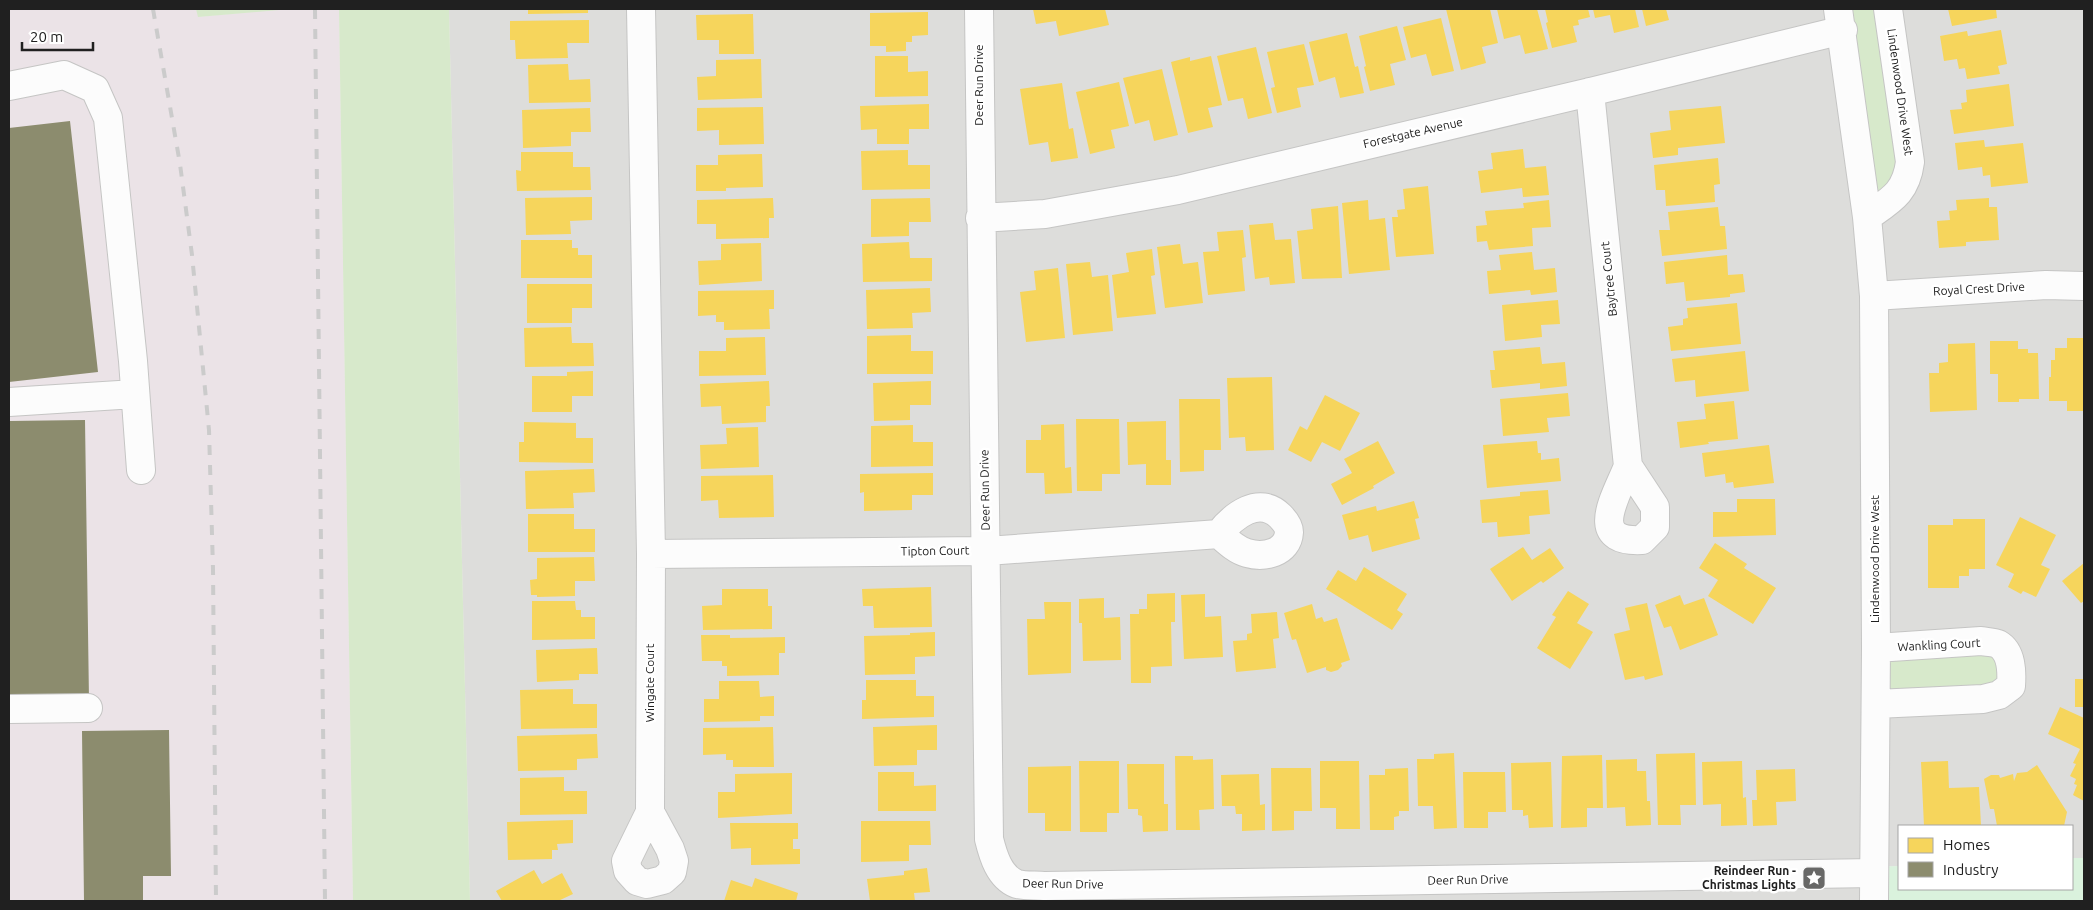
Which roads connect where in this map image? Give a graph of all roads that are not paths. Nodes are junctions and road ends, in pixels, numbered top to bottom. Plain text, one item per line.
1 (641, 9) edge
2 (979, 9) edge
3 (1888, 9) edge
4 (1841, 19) edge
5 (9, 86) edge
6 (1590, 92) junction
7 (980, 218) junction
8 (1867, 218) junction
9 (2084, 286) edge
10 (1874, 296) junction
11 (135, 394) junction
12 (9, 402) edge
13 (1628, 466) dead end
14 (141, 470) dead end
15 (1219, 534) dead end
16 (987, 551) junction
17 (651, 554) junction
18 (1876, 648) junction
19 (1876, 704) junction
20 (88, 708) dead end
21 (9, 709) edge
22 (650, 812) dead end
23 (1874, 873) junction
24 (1874, 901) edge

1 - 17 street
2 - 7 street, Deer Run Drive
3 - 8 street, Lindenwood Drive West
4 - 6 street, Forestgate Avenue
4 - 8 street, Lindenwood Drive West
5 - 11 street
6 - 7 street, Forestgate Avenue
6 - 13 street, Baytree Court
7 - 16 street, Deer Run Drive
8 - 10 street, Lindenwood Drive West
9 - 10 street, Royal Crest Drive
10 - 18 street, Lindenwood Drive West
11 - 12 street
11 - 14 street
15 - 16 street, Tipton Court
16 - 17 street, Tipton Court
16 - 23 street, Deer Run Drive
17 - 22 street, Wingate Court
18 - 19 street, Lindenwood Drive West
18 - 19 street, Wankling Court
19 - 23 street, Lindenwood Drive West
20 - 21 street
23 - 24 street, Lindenwood Drive West

